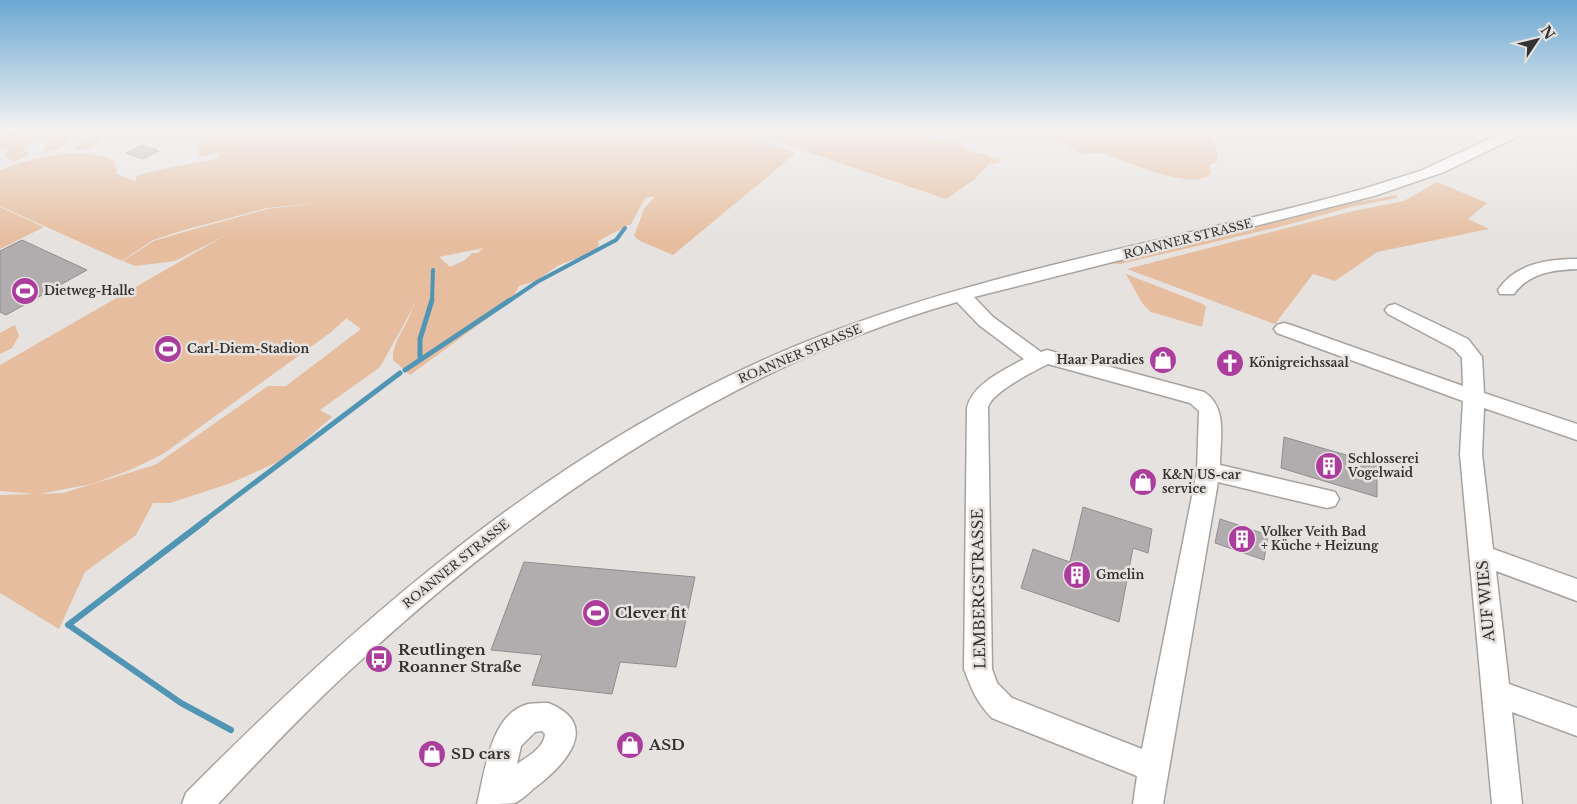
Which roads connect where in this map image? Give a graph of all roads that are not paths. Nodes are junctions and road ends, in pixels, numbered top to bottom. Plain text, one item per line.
1 (1441, 167) edge
2 (1577, 264) edge
3 (1507, 290) dead end
4 (961, 295) junction
5 (1395, 310) dead end
6 (1284, 329) dead end
7 (1037, 359) junction
8 (1473, 397) junction
9 (1577, 432) edge
10 (1208, 471) junction
11 (1327, 499) dead end
12 (1481, 555) junction
13 (1577, 590) edge
14 (1494, 692) junction
15 (1577, 722) edge
16 (1153, 768) junction
17 (197, 804) edge
18 (1148, 804) edge
19 (1507, 804) edge

1 - 4 street, ROANNER STRASSE
2 - 3 street
4 - 7 street
4 - 17 street, ROANNER STRASSE
5 - 8 street, AUF WIES
6 - 8 street
7 - 10 street
7 - 16 street, LEMBERGSTRASSE
8 - 9 street
8 - 12 street, AUF WIES
10 - 11 street
10 - 16 street
12 - 13 street
12 - 14 street, AUF WIES
14 - 15 street
14 - 19 street, AUF WIES
16 - 18 street

